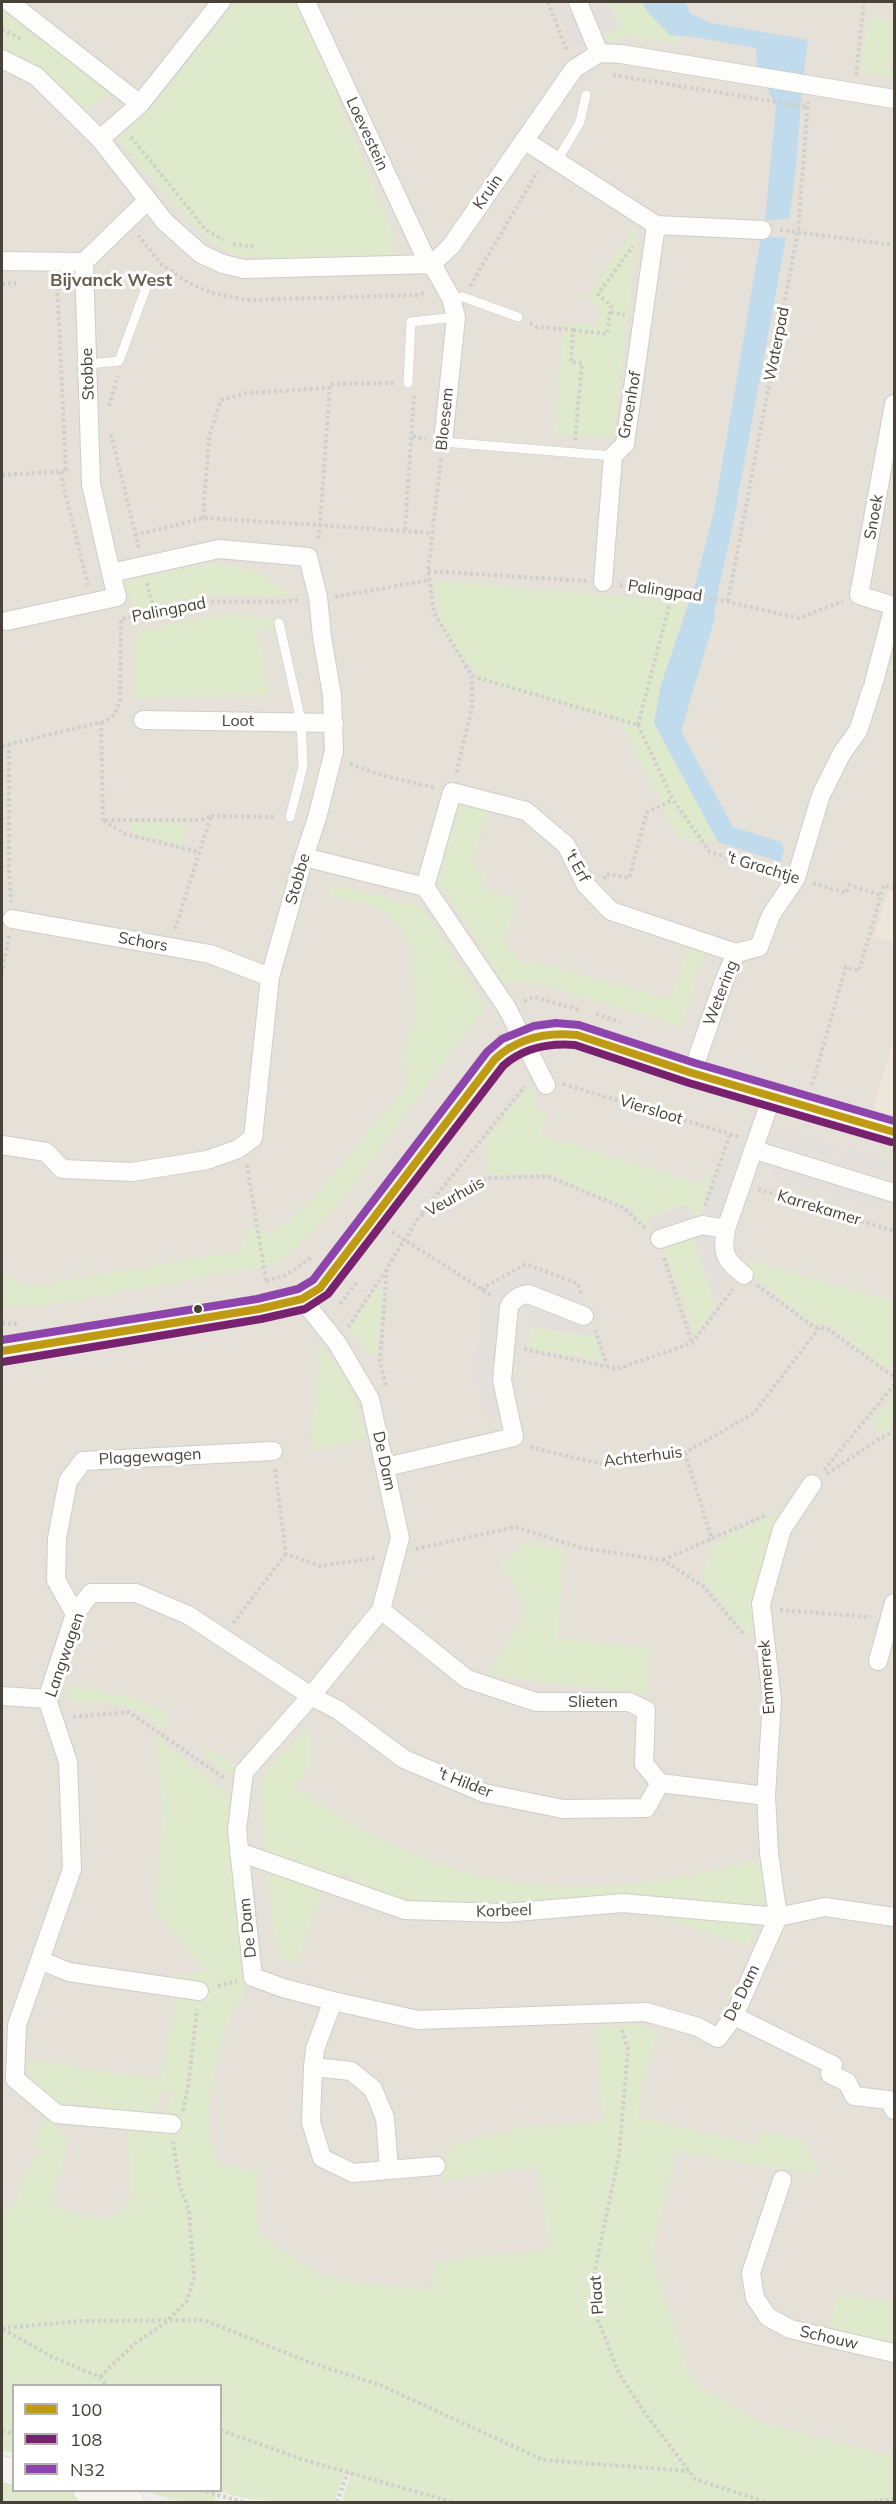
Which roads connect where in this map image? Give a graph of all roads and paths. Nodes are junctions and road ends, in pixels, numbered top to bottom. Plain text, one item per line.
1 (9, 2) edge
2 (221, 2) edge
3 (306, 2) edge
4 (548, 2) edge
5 (578, 2) edge
6 (864, 2) edge
7 (2, 29) edge
8 (22, 39) dead end
9 (599, 53) junction
10 (2, 58) edge
11 (574, 69) junction
12 (612, 75) dead end
13 (807, 83) junction
14 (854, 92) junction
15 (586, 95) dead end
16 (894, 99) edge
17 (140, 104) junction
18 (801, 106) dead end
19 (119, 122) junction
20 (100, 139) junction
21 (524, 140) junction
22 (552, 158) junction
23 (148, 200) junction
24 (653, 223) junction
25 (762, 230) dead end
26 (789, 231) dead end
27 (798, 231) junction
28 (894, 245) edge
29 (267, 247) dead end
30 (2, 261) edge
31 (84, 262) junction
32 (431, 264) junction
33 (150, 277) dead end
34 (46, 281) dead end
35 (24, 283) dead end
36 (2, 284) edge
37 (457, 297) junction
38 (456, 317) junction
39 (518, 317) joint
40 (573, 330) junction
41 (119, 361) junction
42 (88, 364) junction
43 (408, 382) junction
44 (329, 388) junction
45 (894, 404) edge
46 (109, 418) dead end
47 (110, 429) dead end
48 (443, 442) junction
49 (574, 453) junction
50 (613, 456) junction
51 (90, 470) junction
52 (60, 472) junction
53 (66, 472) junction
54 (2, 474) edge
55 (203, 518) junction
56 (320, 525) junction
57 (405, 530) junction
58 (432, 533) junction
59 (135, 535) junction
60 (144, 566) junction
61 (428, 571) junction
62 (111, 573) junction
63 (429, 580) junction
64 (603, 582) junction
65 (673, 591) junction
66 (860, 595) junction
67 (318, 597) junction
68 (92, 602) junction
69 (728, 602) junction
70 (894, 606) edge
71 (154, 611) junction
72 (7, 621) dead end
73 (279, 623) dead end
74 (472, 676) junction
75 (143, 720) dead end
76 (301, 721) junction
77 (101, 722) junction
78 (334, 723) junction
79 (638, 725) junction
80 (9, 744) junction
81 (2, 746) edge
82 (333, 758) junction
83 (452, 792) junction
84 (673, 800) junction
85 (211, 816) junction
86 (290, 818) joint
87 (103, 820) junction
88 (199, 852) junction
89 (304, 857) junction
90 (796, 878) junction
91 (425, 887) junction
92 (894, 888) edge
93 (881, 895) junction
94 (597, 896) junction
95 (12, 918) junction
96 (170, 947) junction
97 (736, 953) junction
98 (2, 974) edge
99 (270, 977) junction
100 (526, 1041) junction
101 (693, 1073) junction
102 (545, 1082) junction
103 (810, 1092) dead end
104 (772, 1096) junction
105 (894, 1132) edge
106 (730, 1134) junction
107 (2, 1145) edge
108 (756, 1146) junction
109 (238, 1149) junction
110 (743, 1185) junction
111 (894, 1193) edge
112 (419, 1217) junction
113 (699, 1226) junction
114 (726, 1229) junction
115 (894, 1231) edge
116 (391, 1232) dead end
117 (404, 1240) junction
118 (658, 1244) junction
119 (387, 1268) junction
120 (744, 1275) junction
121 (266, 1281) dead end
122 (303, 1299) junction
123 (509, 1307) junction
124 (584, 1316) dead end
125 (819, 1328) junction
126 (692, 1342) junction
127 (337, 1343) junction
128 (505, 1345) junction
129 (2, 1350) edge
130 (894, 1377) edge
131 (894, 1385) edge
132 (389, 1394) dead end
133 (894, 1432) edge
134 (514, 1437) junction
135 (273, 1450) joint
136 (685, 1454) junction
137 (386, 1467) junction
138 (812, 1484) junction
139 (797, 1507) junction
140 (711, 1540) junction
141 (286, 1554) junction
142 (396, 1554) junction
143 (663, 1560) junction
144 (761, 1608) junction
145 (381, 1610) junction
146 (892, 1611) edge
147 (75, 1614) junction
148 (222, 1637) junction
149 (878, 1661) dead end
150 (767, 1664) junction
151 (2, 1696) edge
152 (311, 1696) junction
153 (47, 1699) junction
154 (53, 1719) junction
155 (660, 1783) junction
156 (241, 1792) junction
157 (766, 1796) junction
158 (239, 1852) junction
159 (778, 1917) junction
160 (894, 1917) edge
161 (42, 1961) junction
162 (253, 1977) junction
163 (199, 1990) junction
164 (333, 2001) junction
165 (617, 2012) junction
166 (734, 2016) junction
167 (313, 2067) junction
168 (894, 2110) edge
169 (172, 2124) junction
170 (436, 2166) dead end
171 (389, 2169) junction
172 (782, 2180) dead end
173 (166, 2322) junction
174 (2, 2329) edge
175 (894, 2353) edge
176 (100, 2377) junction
177 (105, 2384) edge
178 (222, 2431) edge
179 (689, 2471) junction
180 (348, 2472) junction
181 (94, 2492) edge
182 (207, 2492) edge
183 (894, 2499) edge
184 (131, 2502) edge
185 (243, 2502) edge
186 (338, 2502) edge
187 (452, 2502) edge
188 (766, 2502) edge
189 (868, 2502) edge

1 - 17 street
2 - 17 street
3 - 32 street, Loevestein
4 - 11 path
5 - 9 street
6 - 14 path
7 - 8 path
9 - 11 street, Kruin
9 - 13 street
10 - 20 street
11 - 21 street, Kruin
12 - 18 path
13 - 14 street
13 - 27 path, Waterpad
14 - 16 street
15 - 22 lane
17 - 19 street
19 - 20 street
19 - 29 path
20 - 23 street
21 - 22 street
21 - 32 street, Kruin
22 - 24 street
22 - 37 path
23 - 31 street
23 - 32 street
24 - 25 street
24 - 40 path
24 - 50 street, Groenhof
26 - 27 path
27 - 28 path
27 - 69 path, Waterpad
30 - 31 street
31 - 42 street, Stobbe
32 - 37 street, Bloesem
33 - 41 lane
34 - 53 path
35 - 36 path
37 - 38 street, Bloesem
37 - 39 lane
38 - 43 lane
38 - 48 street, Bloesem
39 - 40 path
40 - 49 path
41 - 42 lane
41 - 46 path
42 - 51 street, Stobbe
43 - 44 path
43 - 57 path
44 - 55 path
44 - 56 path
45 - 66 street, Snoek
47 - 59 path
48 - 49 lane
48 - 58 path, Bloesem
49 - 50 lane
50 - 64 street, Groenhof
51 - 53 path
51 - 62 street, Stobbe
52 - 53 path
52 - 54 path
52 - 68 path
55 - 56 path
55 - 59 path
56 - 57 path
57 - 58 path
58 - 61 path, Bloesem
59 - 60 path
60 - 62 street, Stobbe
60 - 67 street, Stobbe
60 - 71 path
61 - 63 path, Bloesem
61 - 64 path, Palingpad
62 - 68 street, Stobbe
63 - 67 path, Palingpad
63 - 74 path
64 - 65 path, Palingpad
65 - 69 path, Palingpad
65 - 79 path
66 - 69 path, Palingpad
66 - 70 street, Wetering
67 - 71 path, Palingpad
67 - 78 street, Stobbe
68 - 72 street, Stobbe
70 - 90 street, Wetering
71 - 77 path, Palingpad
73 - 76 lane
74 - 79 path
74 - 83 path
75 - 76 street, Loot
76 - 78 street, Loot
76 - 86 lane
77 - 80 path
77 - 87 path
78 - 82 street, Stobbe
79 - 84 path, 't Grachtje
80 - 81 path
80 - 95 path
82 - 83 path
82 - 89 street, Stobbe
83 - 91 street
83 - 94 street, 't Erf
84 - 90 path, 't Grachtje
84 - 94 path
85 - 86 path
85 - 87 path
85 - 88 path
87 - 88 path
88 - 96 path
89 - 91 street
89 - 99 street, Stobbe
90 - 93 path, 't Grachtje
90 - 97 street, Wetering
91 - 100 street
92 - 93 path
93 - 103 path
94 - 97 street, 't Erf
95 - 96 street, Schors
95 - 98 path
96 - 99 street, Schors
97 - 101 street, Wetering
99 - 109 street, Stobbe
100 - 101 street
100 - 102 street
100 - 122 street
101 - 104 street
102 - 106 path, Viersloot
102 - 112 path
104 - 105 street
104 - 108 street
106 - 108 path, Viersloot
106 - 113 path
107 - 109 street
108 - 110 street
108 - 111 street
109 - 121 path
110 - 114 street
110 - 115 path, Karrekamer
112 - 117 path, Veurhuis
112 - 118 path, Veurhuis
113 - 114 street
113 - 118 street
114 - 120 street
116 - 117 path
117 - 119 path, Veurhuis
117 - 123 path
118 - 126 path, Veurhuis
119 - 127 path
119 - 132 path, Veurhuis
120 - 125 path
120 - 126 path
122 - 127 street, De Dam
122 - 129 street
123 - 124 street
123 - 128 street
125 - 130 path
125 - 136 path, Achterhuis
126 - 128 path
127 - 137 street, De Dam
128 - 134 street
131 - 138 path
133 - 138 path
134 - 136 path, Achterhuis
134 - 137 street
135 - 141 path
135 - 147 street, Plaggewagen
136 - 140 path
137 - 142 street, De Dam
138 - 139 street, Emmerrek
139 - 140 path
139 - 144 street, Emmerrek
140 - 143 path
141 - 142 path
141 - 148 path
142 - 143 path
142 - 145 street, De Dam
143 - 150 path
144 - 146 path
144 - 150 street, Emmerrek
145 - 152 street, De Dam
145 - 155 street, Slieten
146 - 149 street
147 - 148 street, Langwagen
147 - 153 street, Langwagen
148 - 152 street, Langwagen
150 - 157 street, Emmerrek
151 - 153 street
152 - 155 street, 't Hilder
152 - 156 street, De Dam
153 - 154 street, Langwagen
154 - 156 path
154 - 161 street, Langwagen
155 - 157 street
156 - 158 street, De Dam
157 - 159 street, Emmerrek
158 - 159 street, Korbeel
158 - 162 street, De Dam
159 - 160 street
159 - 166 street, De Dam
161 - 163 street
161 - 169 street, Langwagen
162 - 163 path
162 - 164 street, De Dam
163 - 169 path
164 - 165 street, De Dam
164 - 167 street
165 - 166 street, De Dam
165 - 179 path, Plaat
166 - 168 street
167 - 171 street
167 - 171 street
169 - 173 path
170 - 171 street
172 - 175 street, Schouw
173 - 174 path
173 - 176 path
173 - 179 path
174 - 176 path
176 - 177 path
178 - 180 path
179 - 188 path, Plaat
180 - 186 path
180 - 187 path
181 - 184 street
182 - 185 path
183 - 189 path

